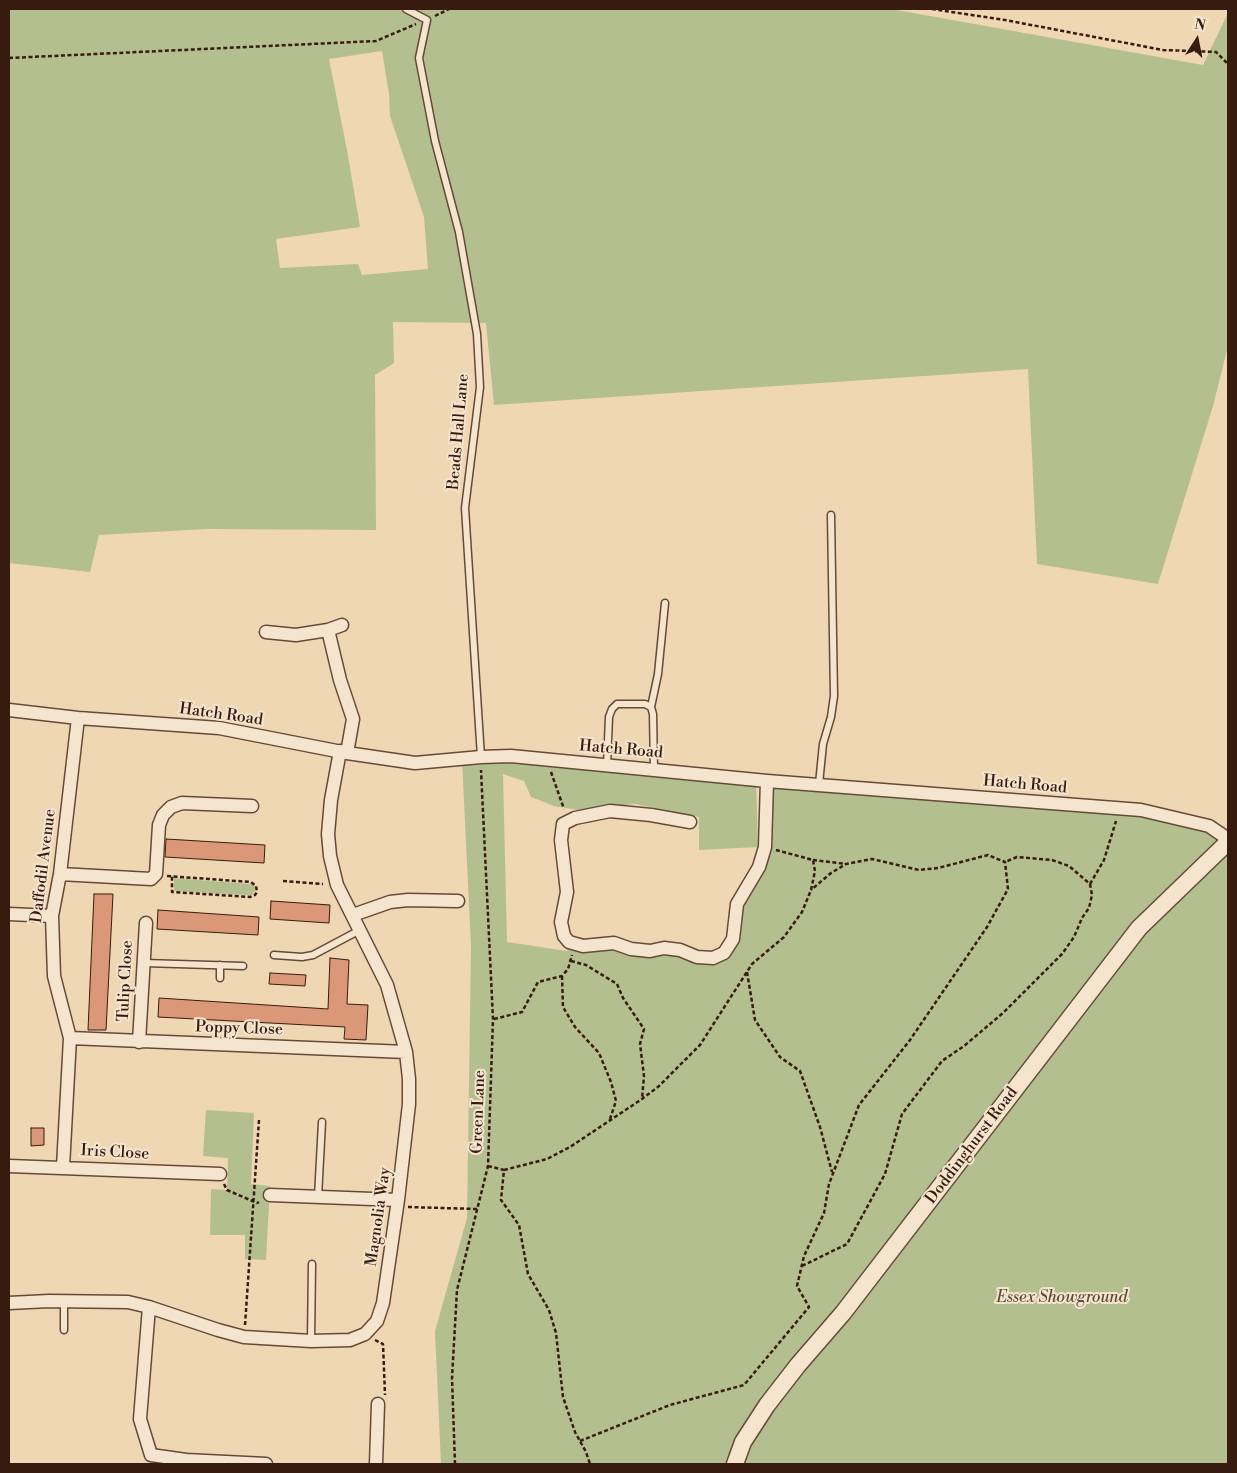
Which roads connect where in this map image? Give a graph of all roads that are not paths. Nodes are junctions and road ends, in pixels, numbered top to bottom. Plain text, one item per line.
1 (406, 9) edge
2 (830, 515) dead end
3 (665, 603) dead end
4 (342, 625) dead end
5 (328, 630) junction
6 (266, 632) dead end
7 (651, 707) junction
8 (9, 710) edge
9 (78, 718) junction
10 (343, 752) junction
11 (481, 757) junction
12 (607, 766) junction
13 (654, 770) junction
14 (767, 781) junction
15 (819, 784) junction
16 (252, 806) dead end
17 (690, 822) dead end
18 (1228, 841) edge
19 (60, 874) junction
20 (458, 901) dead end
21 (9, 914) edge
22 (353, 915) junction
23 (52, 916) junction
24 (146, 923) dead end
25 (361, 929) junction
26 (274, 955) dead end
27 (144, 962) junction
28 (220, 966) junction
29 (243, 966) dead end
30 (220, 978) dead end
31 (70, 1038) junction
32 (139, 1042) junction
33 (406, 1052) junction
34 (322, 1122) dead end
35 (9, 1166) edge
36 (63, 1167) junction
37 (220, 1174) road end
38 (270, 1195) road end
39 (318, 1197) junction
40 (398, 1203) junction
41 (312, 1264) dead end
42 (64, 1301) junction
43 (9, 1303) edge
44 (149, 1307) junction
45 (64, 1330) dead end
46 (311, 1341) junction
47 (378, 1404) road end
48 (148, 1459) edge
49 (266, 1464) edge
50 (376, 1464) edge
51 (734, 1464) edge

1 - 11 lane, Beads Hall Lane
2 - 15 lane
3 - 7 lane
4 - 5 street
5 - 6 street
5 - 10 street, Magnolia Way
7 - 12 lane
7 - 13 lane
8 - 9 street, Hatch Road
9 - 10 street, Hatch Road
9 - 19 street, Daffodil Avenue
10 - 11 street, Hatch Road
10 - 22 street, Magnolia Way
11 - 12 street, Hatch Road
12 - 13 street, Hatch Road
13 - 14 street, Hatch Road
14 - 15 street, Hatch Road
14 - 17 street
15 - 18 street, Hatch Road
16 - 19 street
18 - 51 street, Doddinghurst Road
19 - 23 street, Daffodil Avenue
20 - 22 street
21 - 23 street
22 - 25 street, Magnolia Way
23 - 31 street, Daffodil Avenue
24 - 27 street, Tulip Close
25 - 26 lane
25 - 33 street, Magnolia Way
27 - 28 lane
27 - 32 street, Tulip Close
28 - 29 lane
28 - 30 lane
31 - 32 street, Poppy Close
31 - 36 street, Daffodil Avenue
32 - 33 street, Poppy Close
33 - 40 street, Magnolia Way
34 - 39 lane
35 - 36 street, Iris Close
36 - 37 street, Iris Close
38 - 39 street
39 - 40 street
40 - 46 street, Magnolia Way
41 - 46 lane
42 - 43 street
42 - 44 street
42 - 45 lane
44 - 46 street
44 - 48 street
47 - 50 street
48 - 49 street

